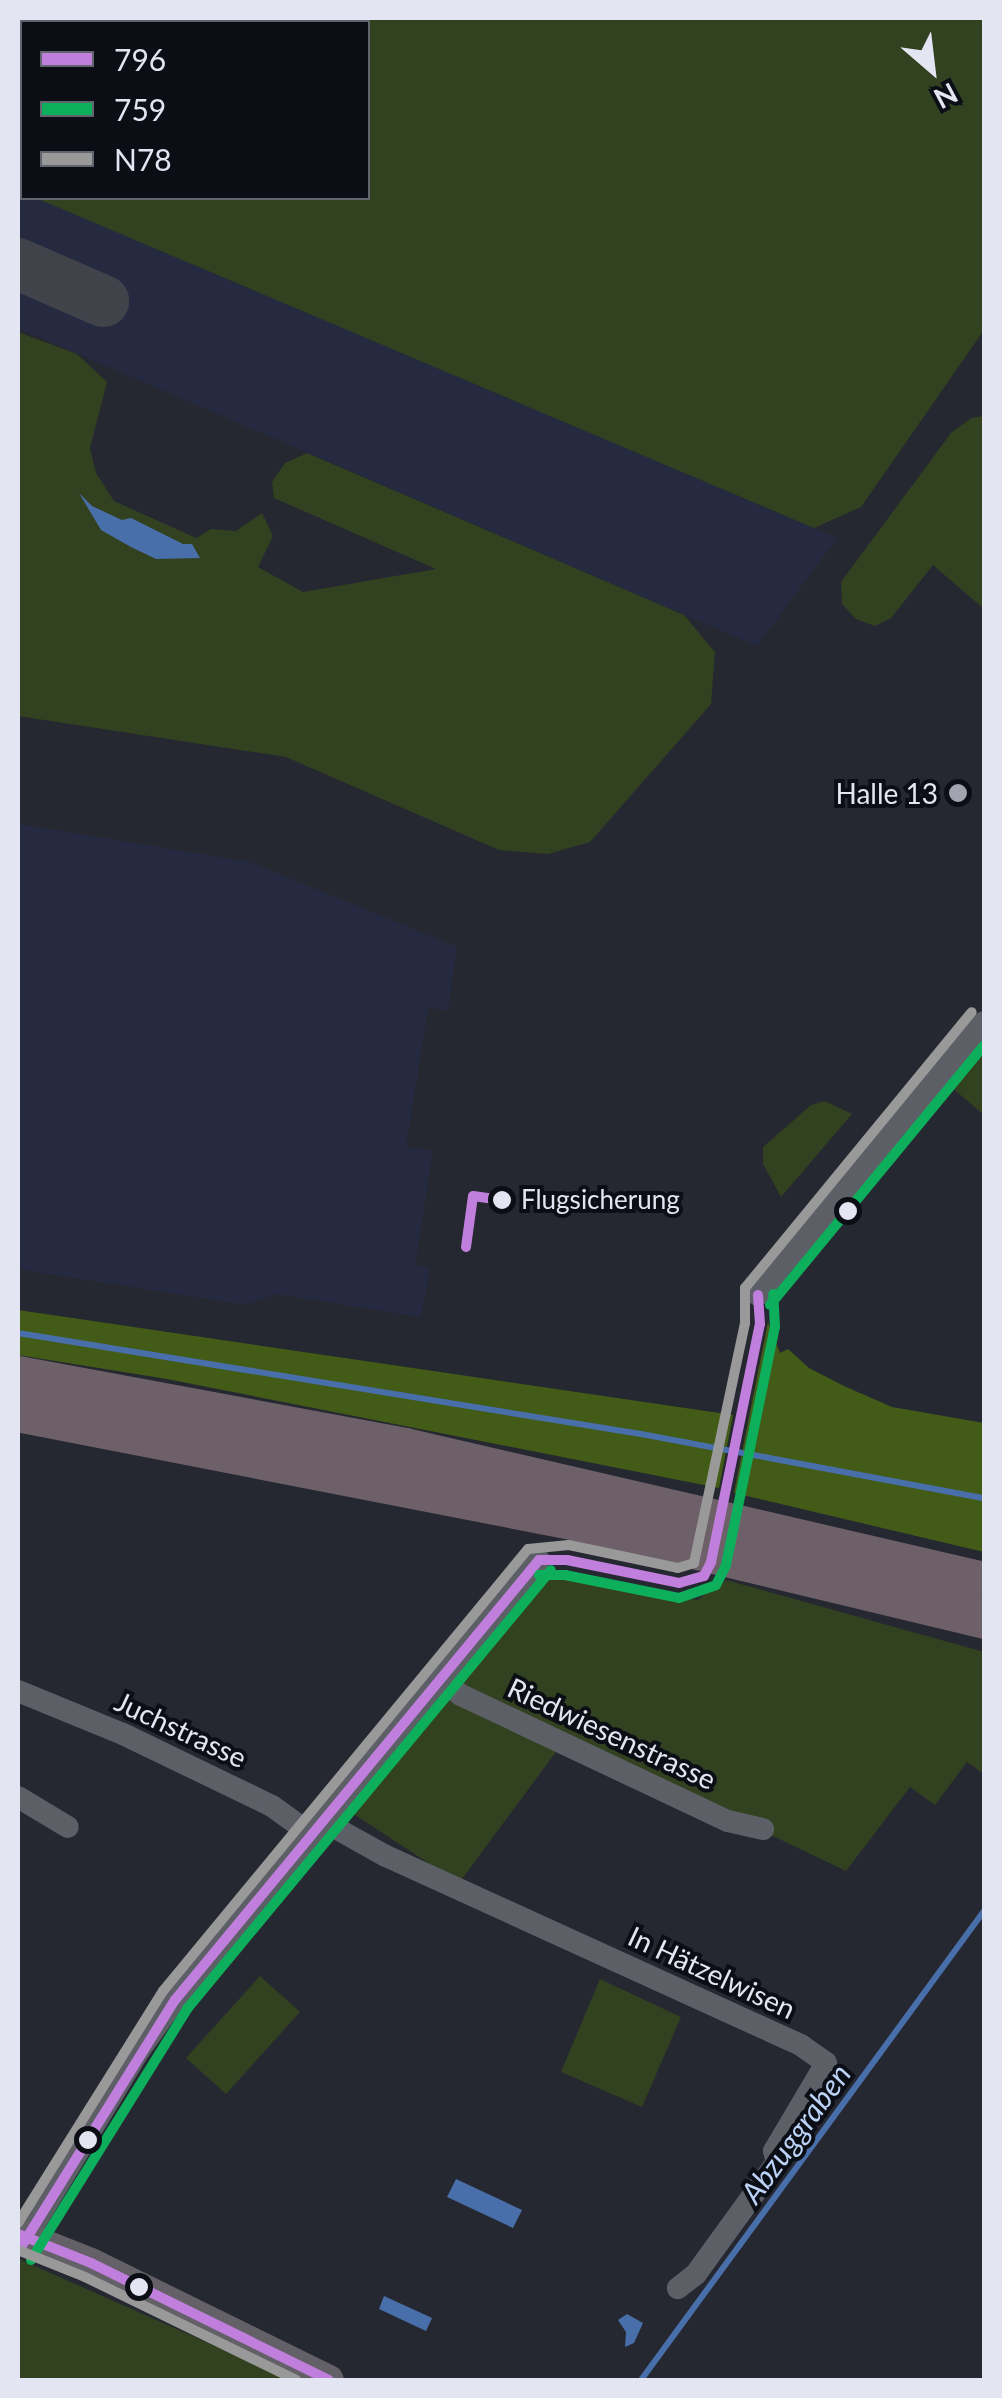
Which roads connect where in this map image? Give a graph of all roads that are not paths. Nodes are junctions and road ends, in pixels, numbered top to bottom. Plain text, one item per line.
1 (984, 1022) edge
2 (758, 1295) dead end
3 (18, 1376) edge
4 (18, 1412) edge
5 (539, 1560) dead end
6 (984, 1582) edge
7 (984, 1619) edge
8 (442, 1679) junction
9 (18, 1691) edge
10 (18, 1797) edge
11 (68, 1828) dead end
12 (317, 1828) junction
13 (763, 1829) dead end
14 (20, 2242) edge
15 (678, 2288) dead end
16 (329, 2380) edge

1 - 2 street
3 - 6 highway
4 - 7 highway
5 - 8 street
8 - 12 street
8 - 13 street, Riedwiesenstrasse
9 - 12 street, Juchstrasse
10 - 11 street
12 - 14 street
12 - 15 street, In Hätzelwisen
14 - 16 street

